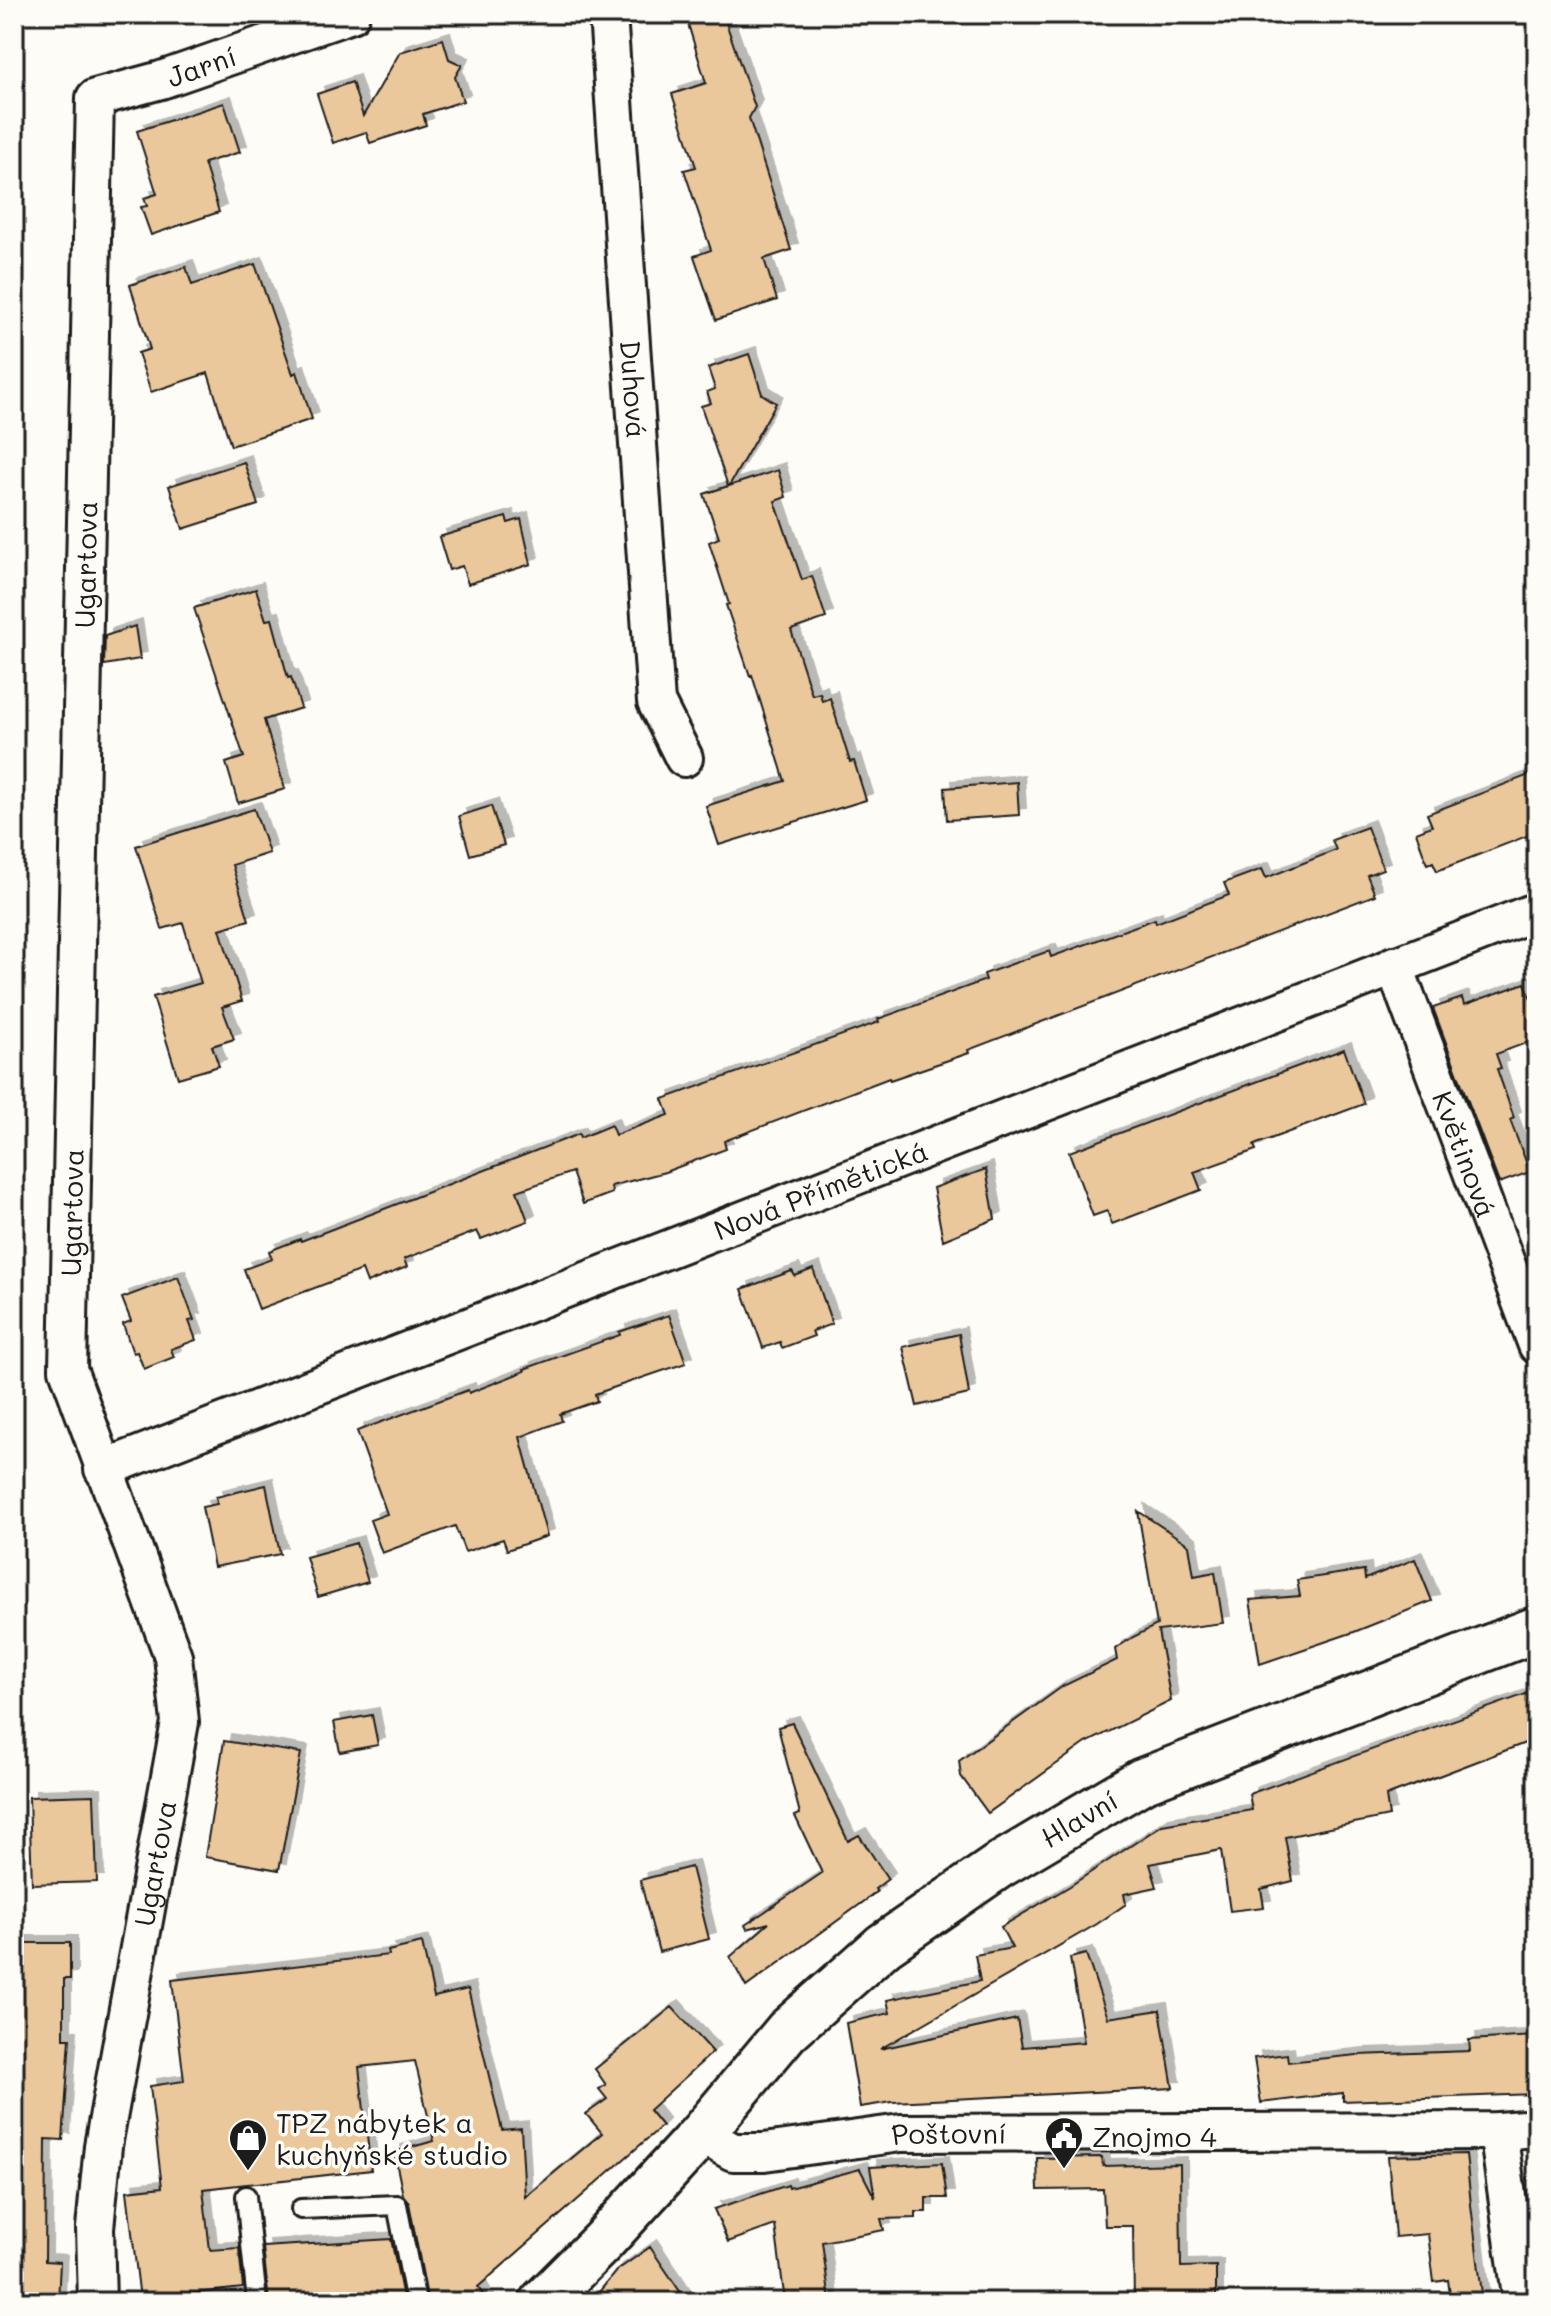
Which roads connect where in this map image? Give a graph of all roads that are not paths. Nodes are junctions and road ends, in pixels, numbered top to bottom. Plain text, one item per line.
1 (351, 14) edge
2 (608, 14) edge
3 (95, 98) joint
4 (684, 758) dead end
5 (1537, 911) edge
6 (1394, 965) junction
7 (1537, 1345) edge
8 (103, 1469) junction
9 (1537, 1629) edge
10 (1537, 2128) edge
11 (1498, 2131) junction
12 (701, 2134) junction
13 (246, 2196) dead end
14 (301, 2209) dead end
15 (97, 2302) edge
16 (257, 2302) edge
17 (416, 2302) edge
18 (542, 2302) edge
19 (1522, 2302) edge

1 - 3 street, Jarní
2 - 4 street, Duhová
3 - 8 street, Ugartova
5 - 6 street, Nová Přímětická
6 - 7 street, Květinová
6 - 8 street, Nová Přímětická
8 - 15 street, Ugartova
9 - 12 main road, Hlavní
10 - 11 street, Poštovní
11 - 12 street, Poštovní
11 - 19 street
12 - 18 main road, Hlavní
13 - 16 lane
14 - 17 lane

